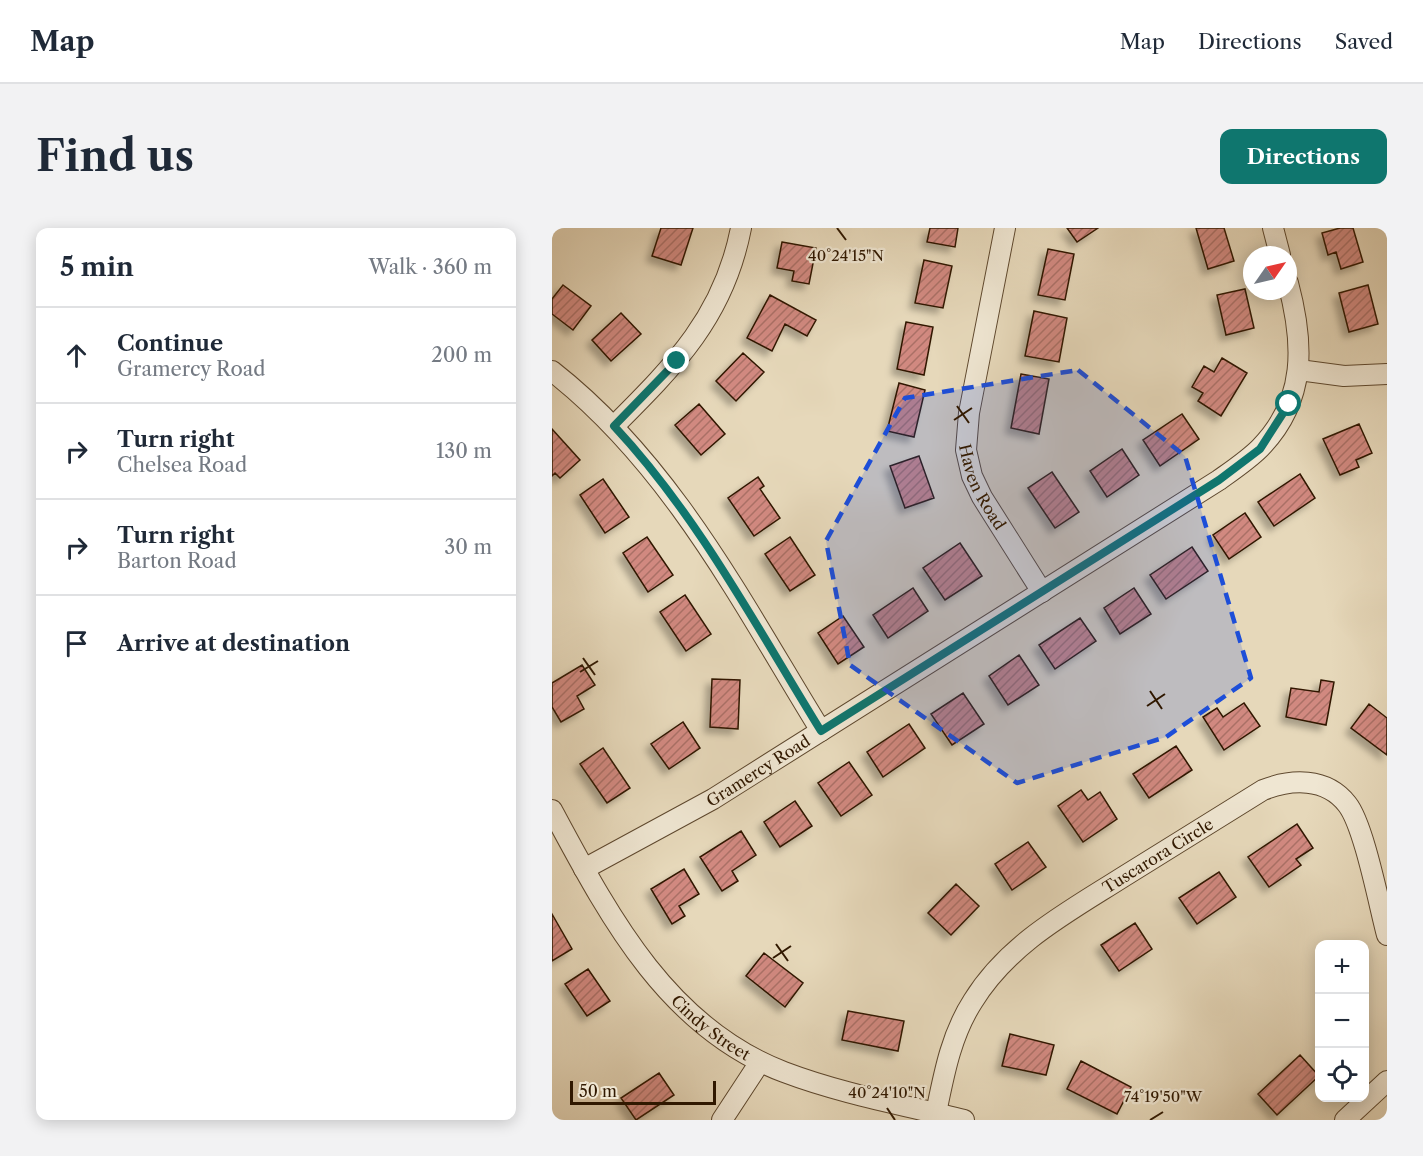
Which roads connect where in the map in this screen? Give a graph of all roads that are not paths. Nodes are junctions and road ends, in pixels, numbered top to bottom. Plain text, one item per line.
1 (741, 228) edge
2 (1005, 228) edge
3 (1273, 228) edge
4 (1278, 246) edge
5 (1292, 300) edge
6 (1299, 370) junction
7 (552, 371) edge
8 (1387, 374) edge
9 (614, 426) junction
10 (1042, 592) junction
11 (821, 731) junction
12 (552, 810) edge
13 (584, 869) junction
14 (1387, 935) edge
15 (760, 1062) junction
16 (1387, 1080) edge
17 (936, 1113) junction
18 (722, 1120) edge
19 (964, 1120) edge
20 (1345, 1120) edge

1 - 9 street
2 - 10 street, Haven Road
3 - 4 street
5 - 6 street, Gramercy Road
6 - 8 street
6 - 10 street, Gramercy Road
7 - 9 street
9 - 11 street
10 - 11 street, Gramercy Road
11 - 13 street, Gramercy Road
12 - 13 street, Cindy Street
13 - 15 street, Cindy Street
14 - 17 street, Tuscarora Circle
15 - 17 street, Cindy Street
15 - 18 street
16 - 20 street
17 - 19 street, Cindy Street

